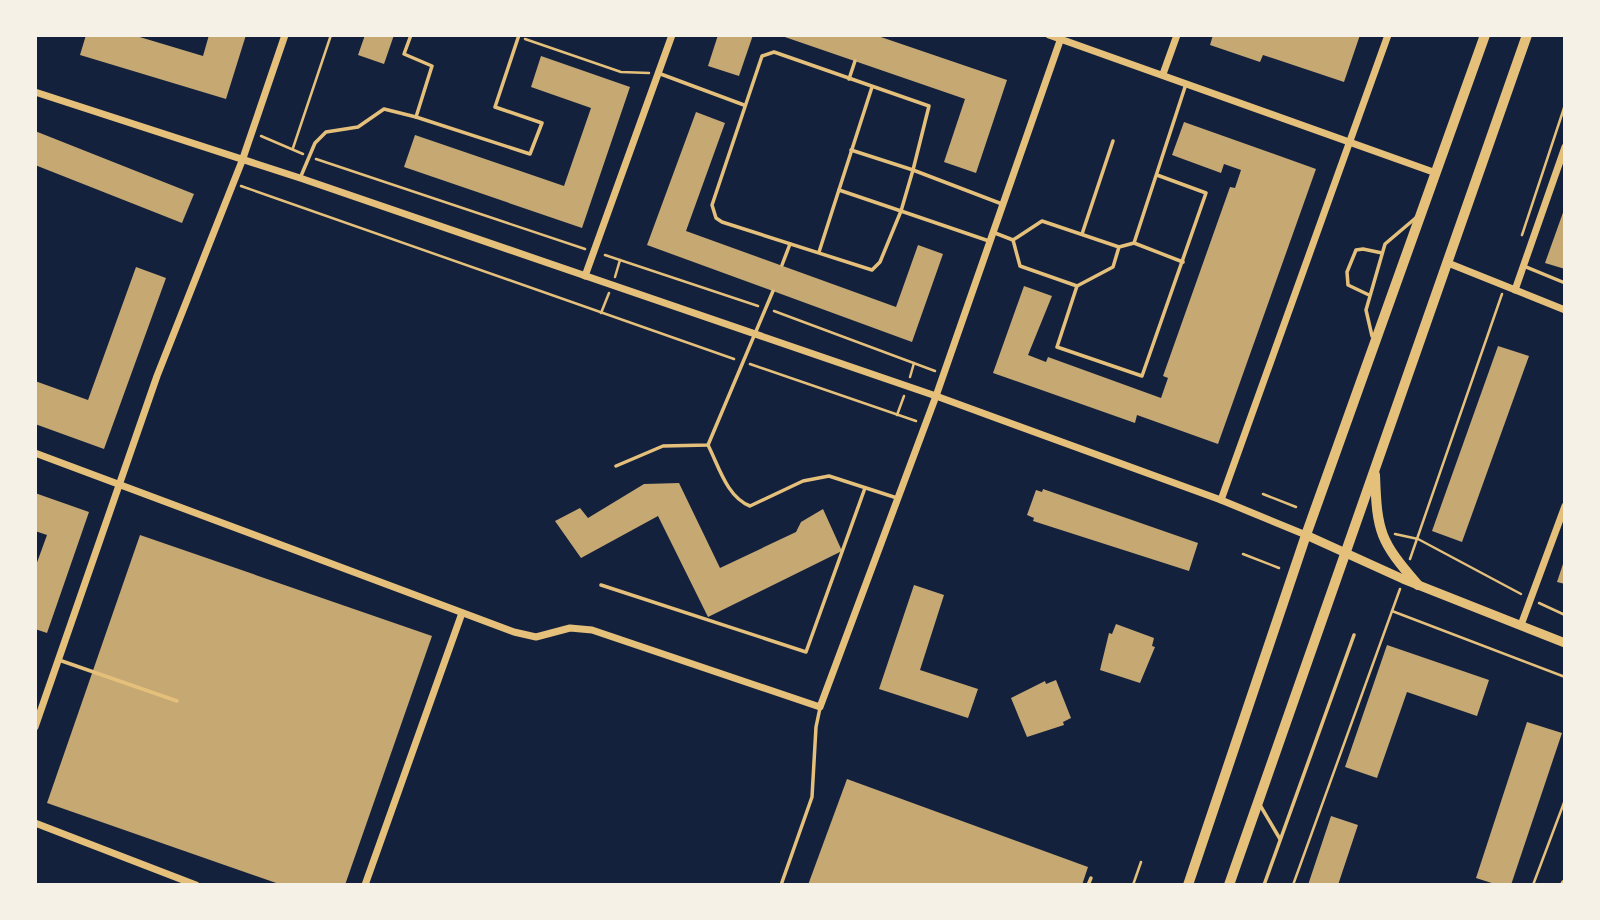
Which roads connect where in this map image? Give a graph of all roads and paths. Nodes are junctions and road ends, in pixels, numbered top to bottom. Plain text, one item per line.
1 (285, 35) edge
2 (331, 35) edge
3 (411, 35) edge
4 (672, 35) edge
5 (1049, 35) edge
6 (1177, 35) edge
7 (1388, 35) edge
8 (1485, 35) edge
9 (1525, 35) edge
10 (519, 36) edge
11 (1062, 37) edge
12 (855, 61) dead end
13 (658, 73) junction
14 (1163, 74) junction
15 (849, 79) junction
16 (1186, 84) junction
17 (872, 86) junction
18 (35, 92) edge
19 (1565, 105) edge
20 (744, 106) junction
21 (416, 117) junction
22 (1114, 141) dead end
23 (1348, 141) junction
24 (1565, 147) edge
25 (293, 149) dead end
26 (851, 150) junction
27 (242, 161) junction
28 (913, 170) junction
29 (1436, 173) junction
30 (1157, 175) junction
31 (300, 178) junction
32 (233, 183) junction
33 (839, 190) junction
34 (1002, 204) junction
35 (901, 211) junction
36 (1422, 213) junction
37 (992, 232) junction
38 (1082, 234) junction
39 (1013, 240) junction
40 (989, 241) junction
41 (1134, 243) junction
42 (790, 244) junction
43 (1518, 246) dead end
44 (1119, 247) junction
45 (819, 252) junction
46 (1382, 253) junction
47 (1182, 262) junction
48 (1448, 262) junction
49 (782, 265) dead end
50 (1524, 266) junction
51 (585, 276) junction
52 (1565, 283) edge
53 (1505, 285) junction
54 (1077, 286) junction
55 (1515, 290) junction
56 (773, 291) dead end
57 (1369, 295) junction
58 (1565, 310) edge
59 (756, 335) junction
60 (1375, 347) junction
61 (744, 362) junction
62 (936, 396) junction
63 (926, 425) junction
64 (708, 445) junction
65 (35, 453) edge
66 (616, 466) dead end
67 (1374, 468) junction
68 (118, 486) junction
69 (865, 488) junction
70 (1263, 495) dead end
71 (899, 498) junction
72 (1221, 500) junction
73 (1565, 506) edge
74 (1296, 507) dead end
75 (1306, 535) junction
76 (1389, 535) dead end
77 (1418, 539) junction
78 (1346, 553) junction
79 (1243, 554) dead end
80 (1279, 568) dead end
81 (1405, 575) junction
82 (601, 585) dead end
83 (1418, 585) joint
84 (1531, 599) junction
85 (1392, 611) junction
86 (462, 613) junction
87 (1565, 615) edge
88 (1521, 625) junction
89 (1353, 635) dead end
90 (1565, 643) edge
91 (59, 660) junction
92 (1565, 677) edge
93 (177, 701) dead end
94 (820, 707) junction
95 (35, 727) edge
96 (1565, 800) edge
97 (1258, 802) junction
98 (35, 824) edge
99 (1280, 839) junction
100 (1141, 862) dead end
101 (1090, 878) dead end
102 (196, 885) edge
103 (365, 885) edge
104 (781, 885) edge
105 (1088, 885) edge
106 (1133, 885) edge
107 (1188, 885) edge
108 (1229, 885) edge
109 (1265, 885) edge
110 (1293, 885) edge
111 (1533, 885) edge

1 - 27 street
2 - 25 path
3 - 21 lane
4 - 13 street
5 - 11 street
6 - 14 street
7 - 23 street
8 - 29 main road
9 - 48 main road
10 - 13 path
10 - 21 lane
11 - 14 street
11 - 34 street
12 - 15 lane
13 - 20 lane
13 - 51 street
14 - 16 street
15 - 17 lane
15 - 20 lane
16 - 23 street
16 - 30 lane
17 - 26 lane
17 - 28 lane
18 - 27 street
19 - 43 path
20 - 42 lane
21 - 31 lane
22 - 38 lane
23 - 29 street
23 - 72 street
24 - 50 street
26 - 28 lane
26 - 33 lane
27 - 31 street
27 - 32 street
28 - 34 lane
28 - 35 lane
29 - 36 main road
30 - 41 lane
30 - 47 lane
31 - 51 street
32 - 61 path
32 - 68 street
33 - 35 lane
33 - 45 lane
34 - 37 street
35 - 40 lane
35 - 45 lane
36 - 46 lane
36 - 60 main road
37 - 39 lane
37 - 40 street
38 - 39 lane
38 - 44 lane
39 - 54 lane
40 - 62 street
41 - 44 lane
41 - 47 lane
42 - 45 lane
42 - 49 lane
44 - 54 lane
46 - 57 lane
46 - 57 lane
47 - 54 lane
48 - 53 street
48 - 67 main road
50 - 52 lane
50 - 55 street
51 - 59 street
53 - 55 street
53 - 77 path
55 - 58 street
56 - 59 lane
57 - 60 lane
59 - 61 lane
59 - 62 street
60 - 75 main road
61 - 63 path
61 - 64 lane
62 - 63 street
62 - 72 street
63 - 71 street
64 - 66 lane
64 - 69 lane
65 - 68 street
67 - 78 main road
67 - 81 main road
68 - 86 street
68 - 91 street
69 - 71 lane
69 - 82 lane
70 - 74 path
71 - 94 street
72 - 75 street
73 - 84 street
75 - 78 street
75 - 107 main road
76 - 77 path
77 - 81 path
77 - 84 path
78 - 81 street
78 - 97 main road
79 - 80 path
81 - 83 main road
81 - 85 path
83 - 88 street
84 - 87 path
84 - 88 street
85 - 92 path
85 - 110 path
86 - 94 street
86 - 103 street
88 - 90 street
89 - 99 lane
91 - 93 lane
91 - 95 street
94 - 104 lane
96 - 111 path
97 - 99 lane
97 - 108 main road
98 - 102 street
99 - 109 lane
100 - 106 path
101 - 105 lane

